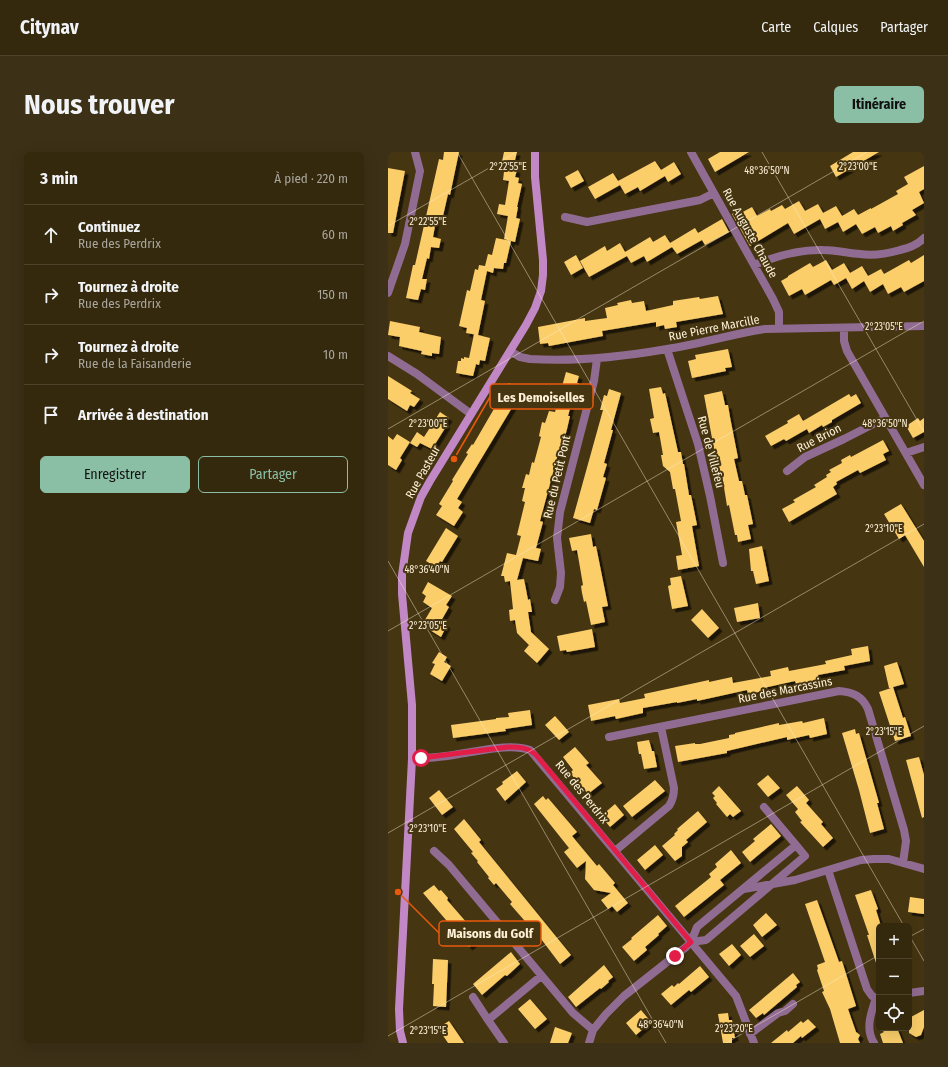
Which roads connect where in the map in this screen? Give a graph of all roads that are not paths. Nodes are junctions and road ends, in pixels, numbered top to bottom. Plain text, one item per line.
1 (415, 152) edge
2 (535, 152) edge
3 (690, 152) edge
4 (714, 193) junction
5 (565, 217) dead end
6 (924, 238) edge
7 (754, 265) junction
8 (388, 293) edge
9 (924, 326) edge
10 (779, 328) junction
11 (844, 328) junction
12 (667, 349) junction
13 (510, 351) junction
14 (388, 356) edge
15 (597, 359) junction
16 (471, 414) junction
17 (885, 418) junction
18 (924, 447) edge
19 (906, 453) junction
20 (787, 471) dead end
21 (924, 485) edge
22 (723, 563) dead end
23 (555, 600) dead end
24 (661, 727) junction
25 (609, 737) dead end
26 (412, 759) junction
27 (764, 807) dead end
28 (796, 845) junction
29 (434, 851) dead end
30 (615, 851) junction
31 (903, 862) junction
32 (924, 869) edge
33 (828, 870) junction
34 (772, 884) junction
35 (743, 890) junction
36 (691, 942) junction
37 (541, 976) junction
38 (924, 991) edge
39 (912, 993) edge
40 (473, 997) dead end
41 (876, 998) edge
42 (876, 1001) edge
43 (793, 1004) dead end
44 (488, 1020) junction
45 (593, 1030) junction
46 (750, 1034) junction
47 (403, 1043) edge
48 (504, 1043) edge
49 (589, 1043) edge
50 (754, 1043) edge
51 (874, 1043) edge

1 - 8 street
2 - 13 street, Rue Pasteur
3 - 4 street, Rue Auguste Chaude
4 - 5 street
4 - 7 street, Rue Auguste Chaude
6 - 7 street
7 - 10 street, Rue Auguste Chaude
9 - 11 street, Rue Pierre Marcille
10 - 11 street, Rue Pierre Marcille
10 - 12 street, Rue Pierre Marcille
11 - 17 street
12 - 15 street, Rue Pierre Marcille
12 - 22 street, Rue de Villefeu
13 - 15 street, Rue Pierre Marcille
13 - 16 street, Rue Pasteur
14 - 16 street
15 - 23 street, Rue du Petit Pont
16 - 26 street, Rue Pasteur
17 - 19 street
17 - 20 street, Rue Brion
18 - 19 street
19 - 21 street
24 - 25 street, Rue des Marcassins
24 - 30 street
24 - 31 street, Rue des Marcassins
26 - 30 street, Rue des Perdrix
26 - 47 street, Rue Pasteur
27 - 28 street
28 - 34 street
28 - 35 street
29 - 37 street
30 - 36 street, Rue des Perdrix
31 - 32 street
31 - 33 street
33 - 34 street
33 - 41 street
34 - 35 street
34 - 36 street
35 - 36 street
36 - 45 street
36 - 46 street, Rue des Perdrix
37 - 44 street
37 - 45 street
38 - 39 street
40 - 44 street
42 - 51 street
43 - 46 street
44 - 48 street
45 - 49 street
46 - 50 street, Rue des Perdrix

